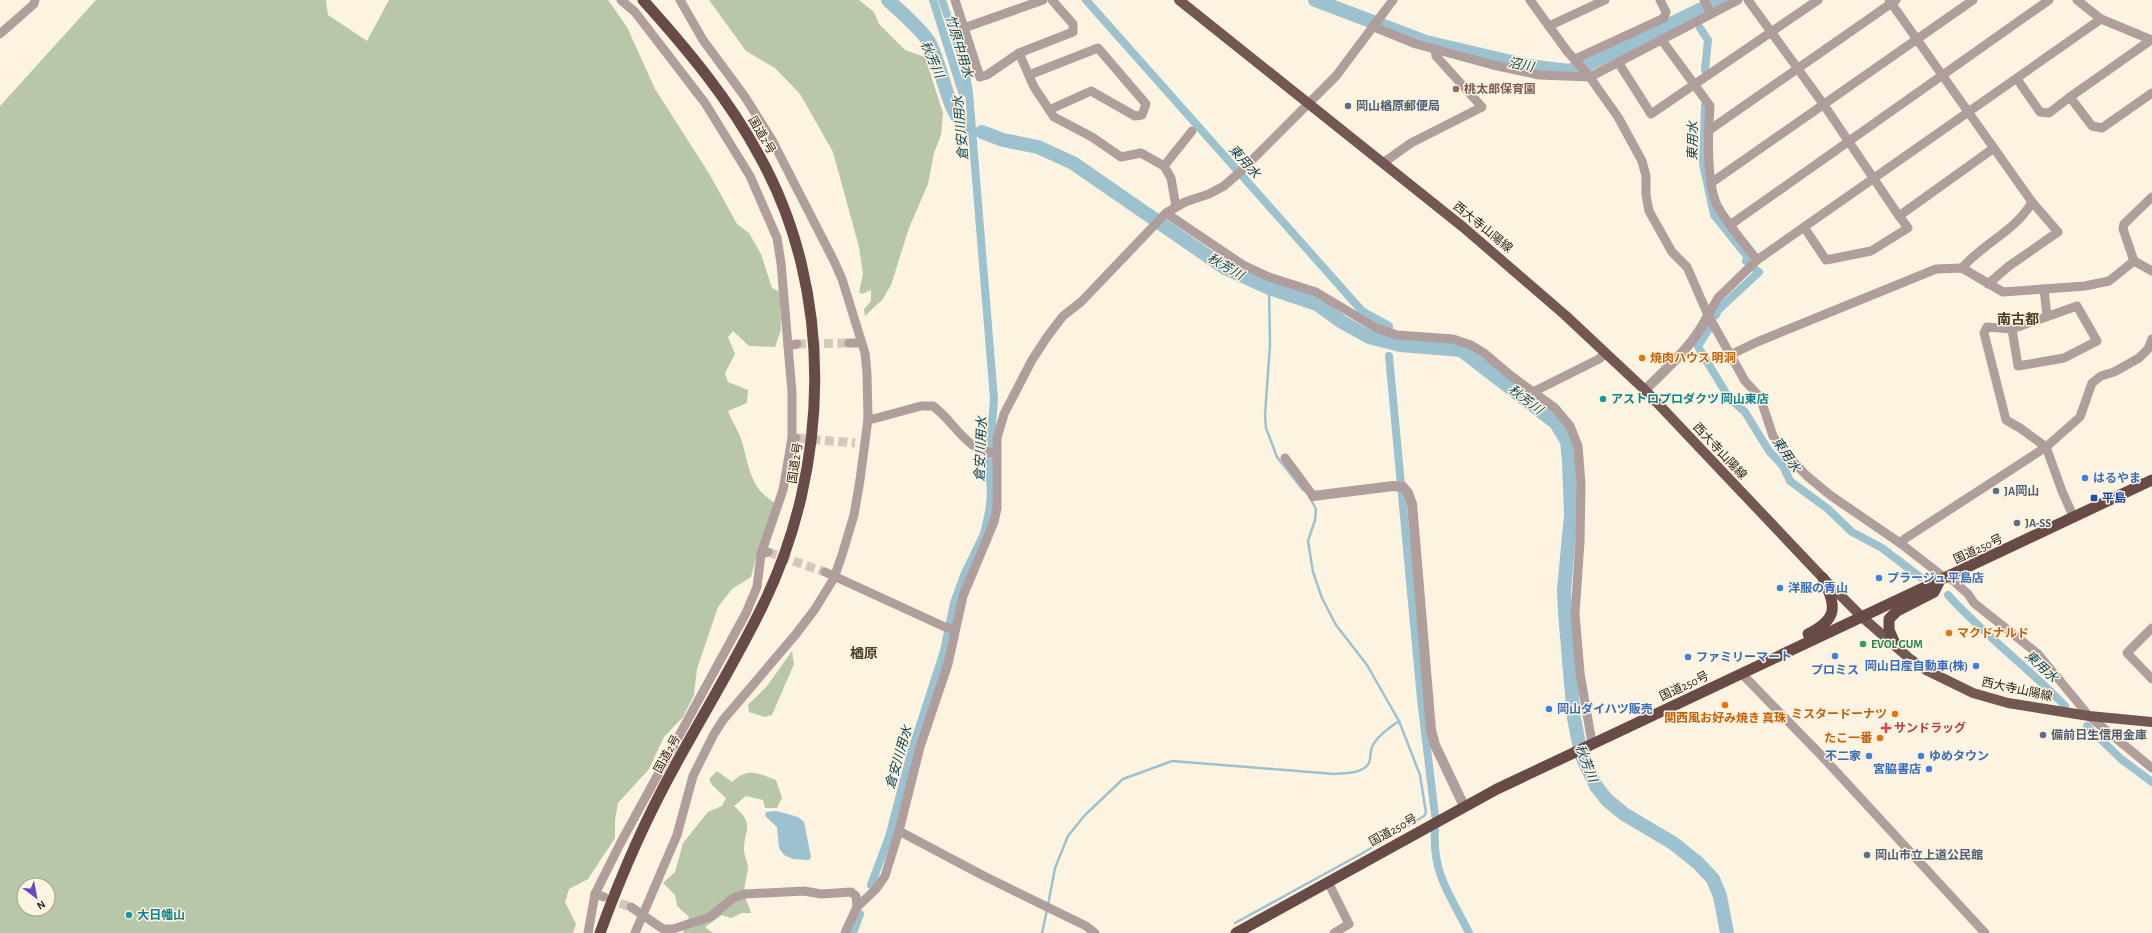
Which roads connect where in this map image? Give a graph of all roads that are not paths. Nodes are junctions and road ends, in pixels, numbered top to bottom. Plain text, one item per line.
1 (35, 0) edge
2 (621, 0) edge
3 (643, 0) edge
4 (680, 0) edge
5 (955, 0) edge
6 (1043, 0) edge
7 (1052, 0) edge
8 (1179, 0) edge
9 (1393, 0) edge
10 (1605, 0) edge
11 (1660, 0) edge
12 (1704, 0) edge
13 (1738, 0) edge
14 (1748, 0) edge
15 (1818, 0) edge
16 (1973, 0) edge
17 (2049, 0) edge
18 (2077, 0) edge
19 (1533, 1) edge
20 (1892, 1) edge
21 (1190, 4) edge
22 (1711, 14) junction
23 (2101, 19) junction
24 (1549, 26) junction
25 (1374, 27) junction
26 (964, 28) junction
27 (1771, 32) junction
28 (0, 34) edge
29 (1661, 39) junction
30 (1917, 40) junction
31 (2152, 40) edge
32 (1435, 49) junction
33 (1019, 53) junction
34 (1575, 60) junction
35 (1618, 62) junction
36 (1797, 69) junction
37 (1029, 75) junction
38 (1589, 76) junction
39 (1942, 76) junction
40 (2017, 79) junction
41 (1694, 84) junction
42 (2152, 94) edge
43 (2070, 97) junction
44 (1309, 104) junction
45 (1824, 105) junction
46 (1049, 110) junction
47 (1968, 114) junction
48 (1192, 131) dead end
49 (1708, 131) junction
50 (1848, 143) junction
51 (1994, 148) junction
52 (1383, 163) junction
53 (1164, 166) junction
54 (1874, 179) junction
55 (1711, 183) junction
56 (2152, 197) edge
57 (2032, 202) junction
58 (1176, 207) junction
59 (1164, 215) junction
60 (1900, 216) junction
61 (1730, 225) junction
62 (1804, 227) junction
63 (1757, 260) junction
64 (2134, 261) junction
65 (1962, 268) junction
66 (2152, 270) edge
67 (1988, 284) junction
68 (2044, 289) junction
69 (1708, 315) junction
70 (2047, 316) junction
71 (2012, 329) junction
72 (2152, 339) edge
73 (849, 343) tunnel mouth
74 (861, 343) junction
75 (1606, 354) junction
76 (1730, 355) junction
77 (1645, 390) junction
78 (1533, 392) junction
79 (868, 419) junction
80 (2046, 447) junction
81 (992, 453) junction
82 (1285, 458) dead end
83 (2152, 480) edge
84 (1313, 496) joint
85 (2074, 518) junction
86 (1900, 543) junction
87 (825, 572) tunnel mouth
88 (834, 578) junction
89 (1823, 578) junction
90 (1945, 578) junction
91 (1862, 616) junction
92 (950, 628) junction
93 (2152, 628) edge
94 (1896, 646) junction
95 (1766, 662) junction
96 (1742, 674) junction
97 (2152, 679) edge
98 (2089, 716) junction
99 (2152, 722) edge
100 (1590, 744) junction
101 (2152, 768) edge
102 (1464, 806) junction
103 (899, 831) junction
104 (1328, 882) junction
105 (630, 907) tunnel mouth
106 (857, 907) junction
107 (642, 914) junction
108 (1340, 931) edge
109 (588, 933) edge
110 (600, 933) edge
111 (635, 933) edge
112 (845, 933) edge
113 (1095, 933) edge
114 (1236, 933) edge
115 (1985, 933) edge

1 - 28 street
2 - 109 street
3 - 110 highway, 国道2号
4 - 74 street
5 - 26 street
6 - 26 street
7 - 33 street
8 - 21 main road, 西大寺山陽線
9 - 25 street
10 - 24 street
11 - 34 street
12 - 22 street
13 - 22 street
14 - 27 street
15 - 27 street
16 - 30 street
17 - 39 street
18 - 23 street
19 - 24 street
20 - 30 street
20 - 36 street
21 - 44 main road, 西大寺山陽線
22 - 29 street
23 - 31 street
23 - 40 street
24 - 34 street
25 - 32 street
25 - 44 street
26 - 33 street
27 - 36 street
27 - 41 street
29 - 35 street
29 - 41 street
30 - 39 street
30 - 45 street
31 - 43 street
32 - 38 street
32 - 52 street
33 - 37 street
34 - 38 street
35 - 38 street
35 - 41 street
36 - 45 street
36 - 49 street
37 - 46 street
37 - 46 street
38 - 69 street
39 - 47 street
39 - 50 street
40 - 43 street
40 - 47 street
41 - 49 street
42 - 43 street
44 - 52 main road, 西大寺山陽線
44 - 58 street
45 - 50 street
45 - 55 street
46 - 53 street
47 - 51 street
47 - 54 street
48 - 53 street
49 - 55 street
50 - 54 street
50 - 61 street
51 - 57 street
51 - 60 street
52 - 75 main road, 西大寺山陽線
53 - 58 street
54 - 60 street
54 - 62 street
55 - 61 street
56 - 64 street
57 - 65 street
57 - 67 street
58 - 59 street
59 - 78 street
59 - 81 street
60 - 62 street
61 - 63 street
62 - 63 street
63 - 69 street
64 - 66 street
64 - 68 street
65 - 67 street
65 - 76 street
67 - 68 street
68 - 70 street
69 - 76 street
69 - 77 street
70 - 71 street
70 - 71 street
71 - 80 street
72 - 80 street
73 - 74 street
74 - 79 street
75 - 77 main road, 西大寺山陽線
75 - 78 street
76 - 86 street
77 - 89 main road, 西大寺山陽線
78 - 100 street
79 - 81 street
79 - 88 street
80 - 85 street
80 - 86 street
81 - 92 street
82 - 84 street
83 - 85 highway, 国道250号
84 - 102 street
85 - 90 highway, 国道250号
86 - 90 street
87 - 88 street
88 - 92 street
88 - 107 street
89 - 91 main road, 西大寺山陽線
89 - 95 highway
90 - 91 highway, 国道250号
90 - 94 highway
90 - 98 street
91 - 94 main road, 西大寺山陽線
91 - 95 highway, 国道250号
92 - 103 street
93 - 97 street
94 - 98 main road, 西大寺山陽線
95 - 96 highway, 国道250号
96 - 100 highway, 国道250号
96 - 115 street
98 - 99 main road, 西大寺山陽線
98 - 101 street
100 - 102 highway, 国道250号
102 - 104 highway, 国道250号
103 - 106 street
103 - 113 street
104 - 108 street
104 - 114 highway, 国道250号
105 - 107 street
106 - 107 street
106 - 112 street
107 - 111 street

